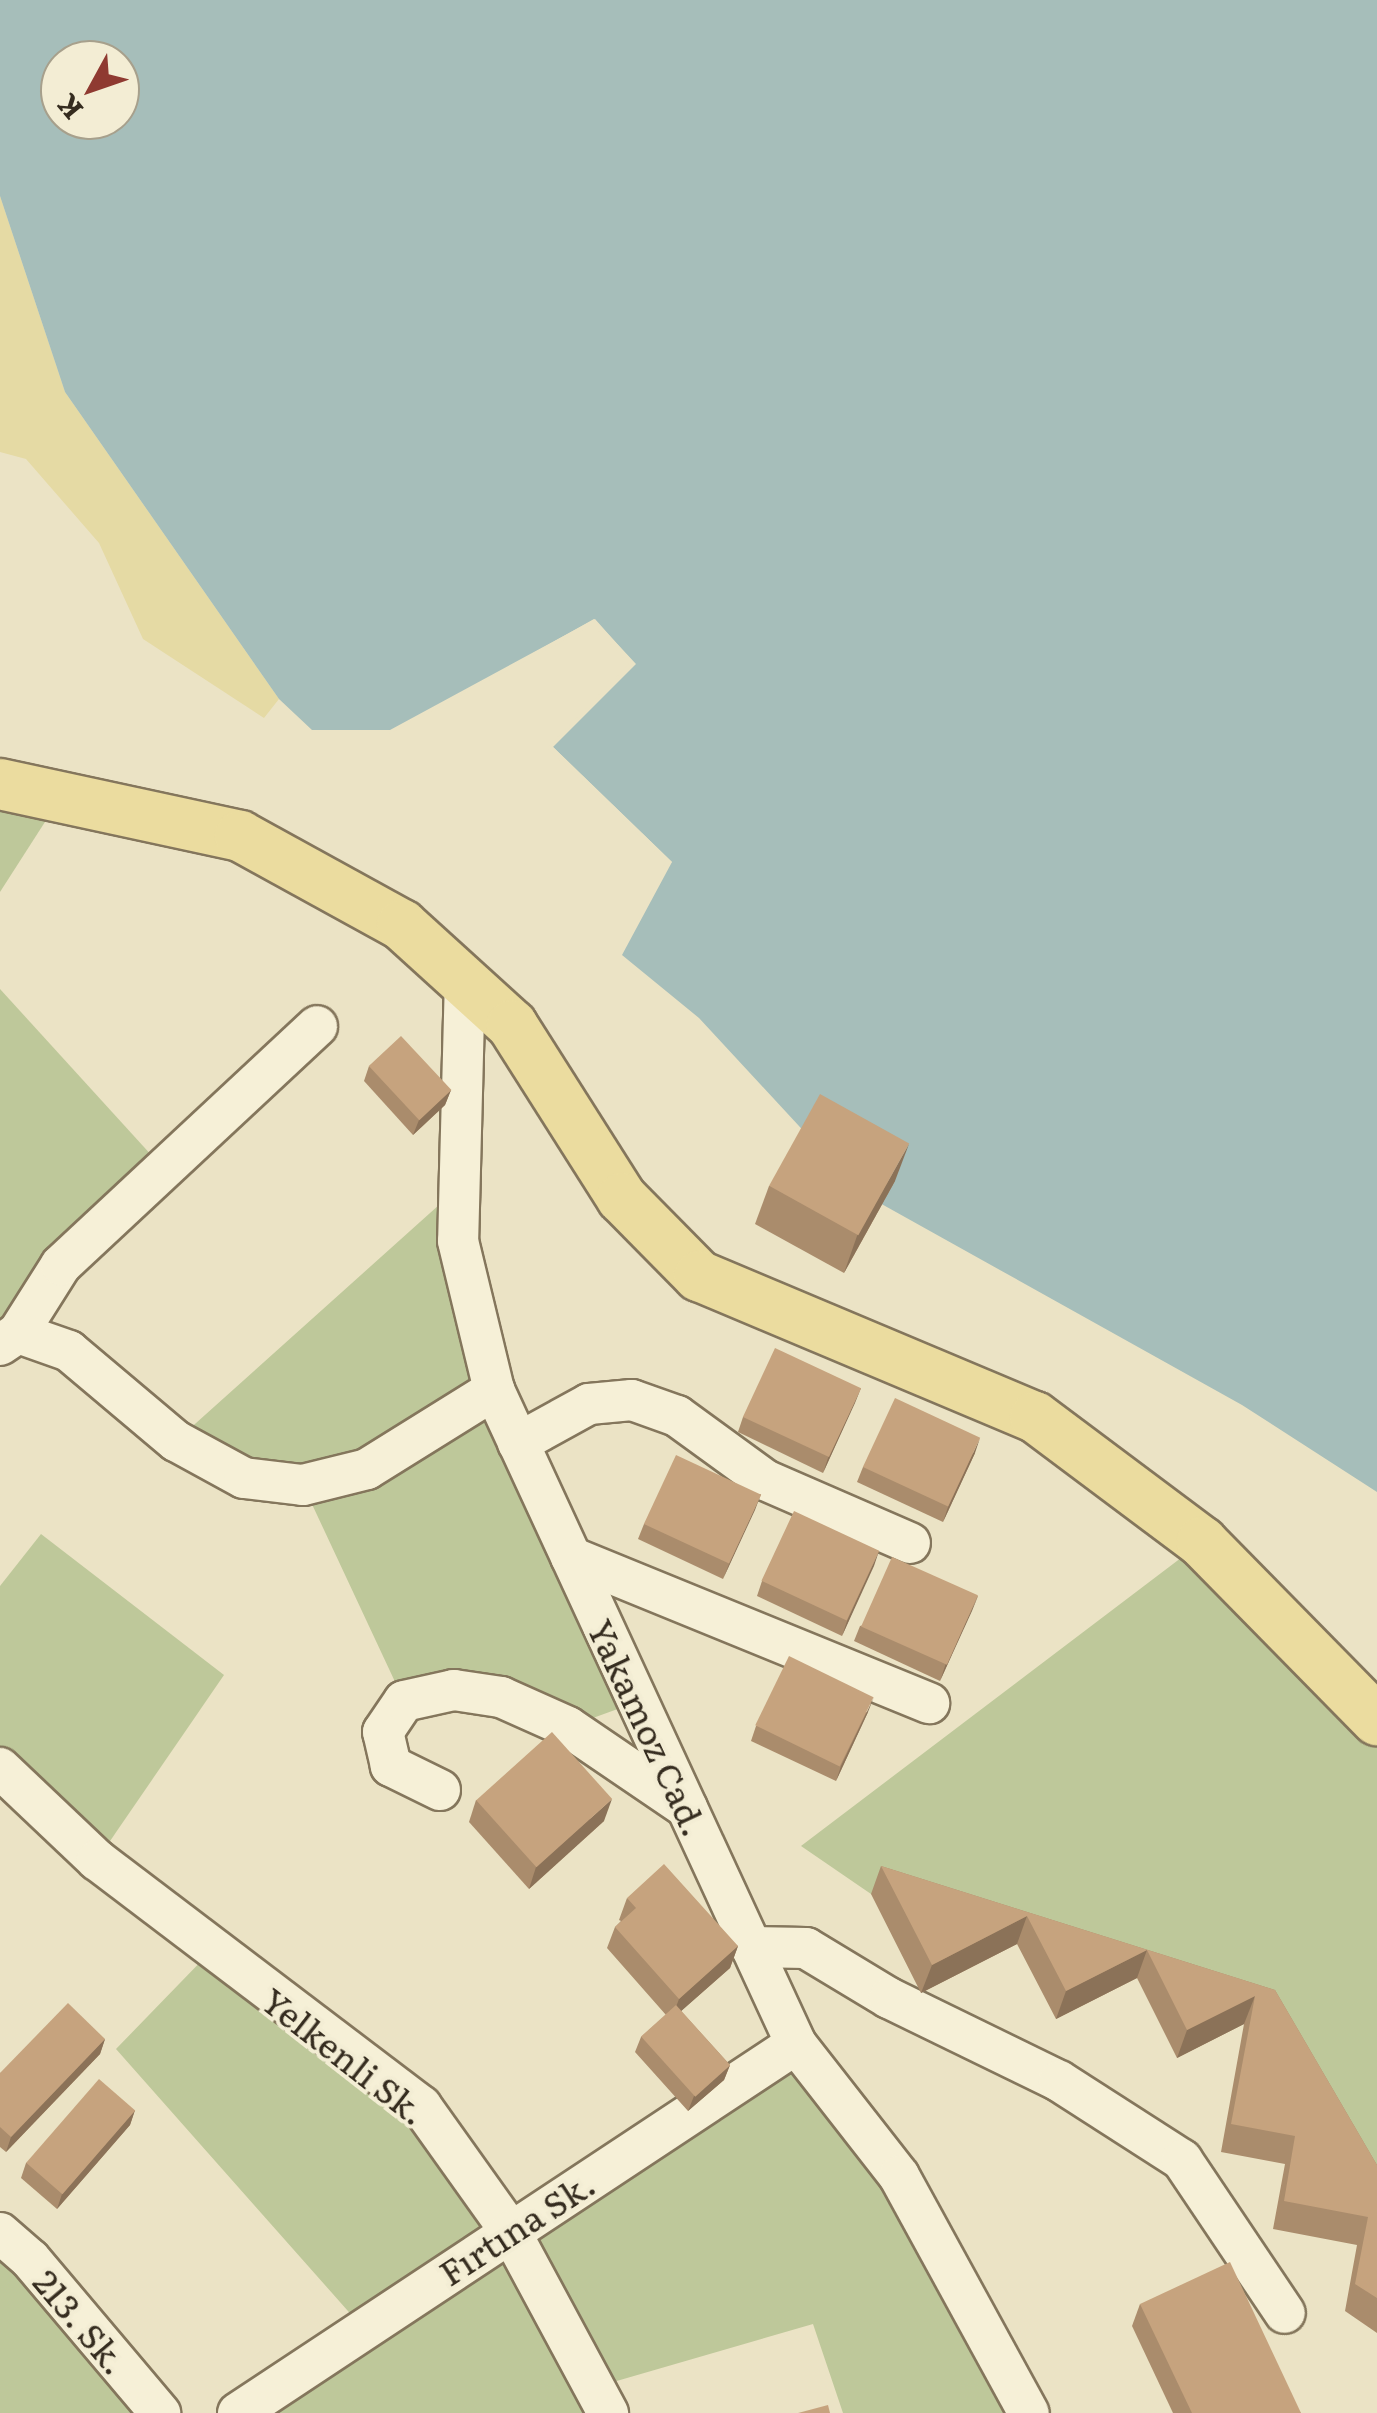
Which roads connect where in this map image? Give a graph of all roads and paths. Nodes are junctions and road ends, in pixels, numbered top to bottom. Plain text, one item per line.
1 (0, 784) edge
2 (465, 978) junction
3 (316, 1026) dead end
4 (9, 1340) edge
5 (494, 1390) junction
6 (518, 1444) junction
7 (910, 1542) dead end
8 (571, 1557) junction
9 (929, 1702) dead end
10 (1377, 1720) edge
11 (0, 1768) edge
12 (440, 1790) dead end
13 (687, 1808) junction
14 (751, 1946) junction
15 (796, 2044) junction
16 (510, 2230) junction
17 (0, 2232) edge
18 (1285, 2312) dead end
19 (160, 2413) edge
20 (238, 2413) edge
21 (608, 2413) edge
22 (1029, 2413) edge

1 - 2 main road
2 - 5 street, Yakamoz Cad.
2 - 10 main road
3 - 4 street
4 - 5 street
5 - 6 street, Yakamoz Cad.
6 - 7 street
6 - 8 street, Yakamoz Cad.
8 - 9 street
8 - 13 street, Yakamoz Cad.
11 - 16 street, Yelkenli Sk.
12 - 13 street
13 - 14 street, Yakamoz Cad.
14 - 15 street, Yakamoz Cad.
14 - 18 street
15 - 16 street, Fırtına Sk.
15 - 22 street, Yakamoz Cad.
16 - 20 street, Fırtına Sk.
16 - 21 street, Yelkenli Sk.
17 - 19 street, 213. Sk.

